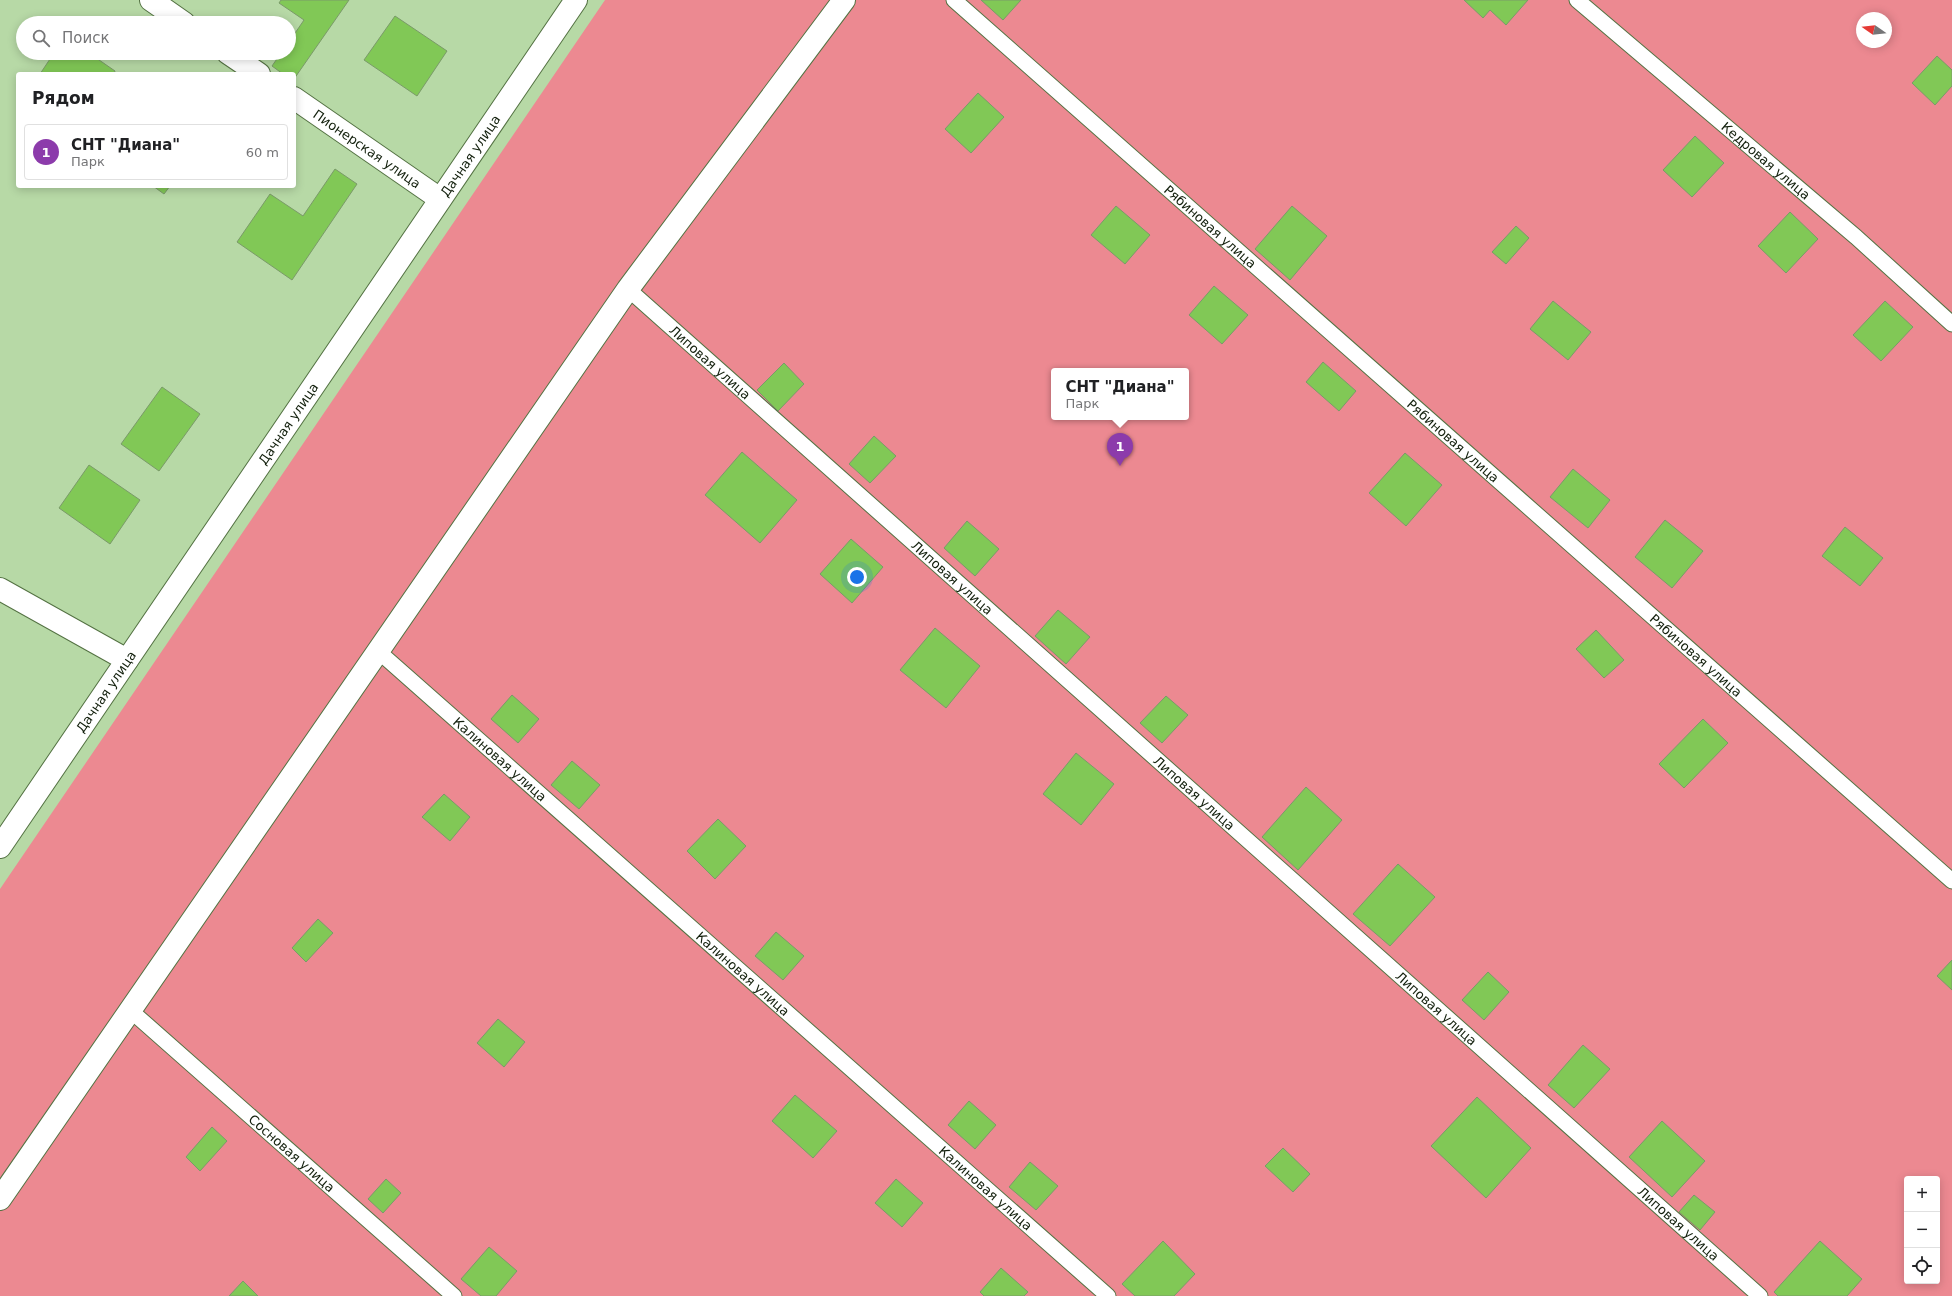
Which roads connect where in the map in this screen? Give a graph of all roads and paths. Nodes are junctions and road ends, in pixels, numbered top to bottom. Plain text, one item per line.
1 (151, 0) edge
2 (576, 0) edge
3 (844, 0) edge
4 (954, 0) edge
5 (1577, 0) edge
6 (174, 16) edge
7 (238, 60) edge
8 (256, 72) edge
9 (296, 99) edge
10 (440, 199) junction
11 (628, 289) junction
12 (1952, 324) edge
13 (0, 589) edge
14 (378, 651) junction
15 (127, 660) junction
16 (0, 847) edge
17 (1952, 881) edge
18 (130, 1010) junction
19 (0, 1199) edge
20 (454, 1296) edge
21 (1108, 1296) edge
22 (1760, 1296) edge

1 - 6 street
2 - 10 street, Дачная улица
3 - 11 street
4 - 17 lane, Рябиновая улица
5 - 12 lane, Кедровая улица
7 - 8 street
9 - 10 street, Пионерская улица
10 - 15 street, Дачная улица
11 - 14 street
11 - 22 lane, Липовая улица
13 - 15 street
14 - 18 street
14 - 21 lane, Калиновая улица
15 - 16 street, Дачная улица
18 - 19 street
18 - 20 lane, Сосновая улица

